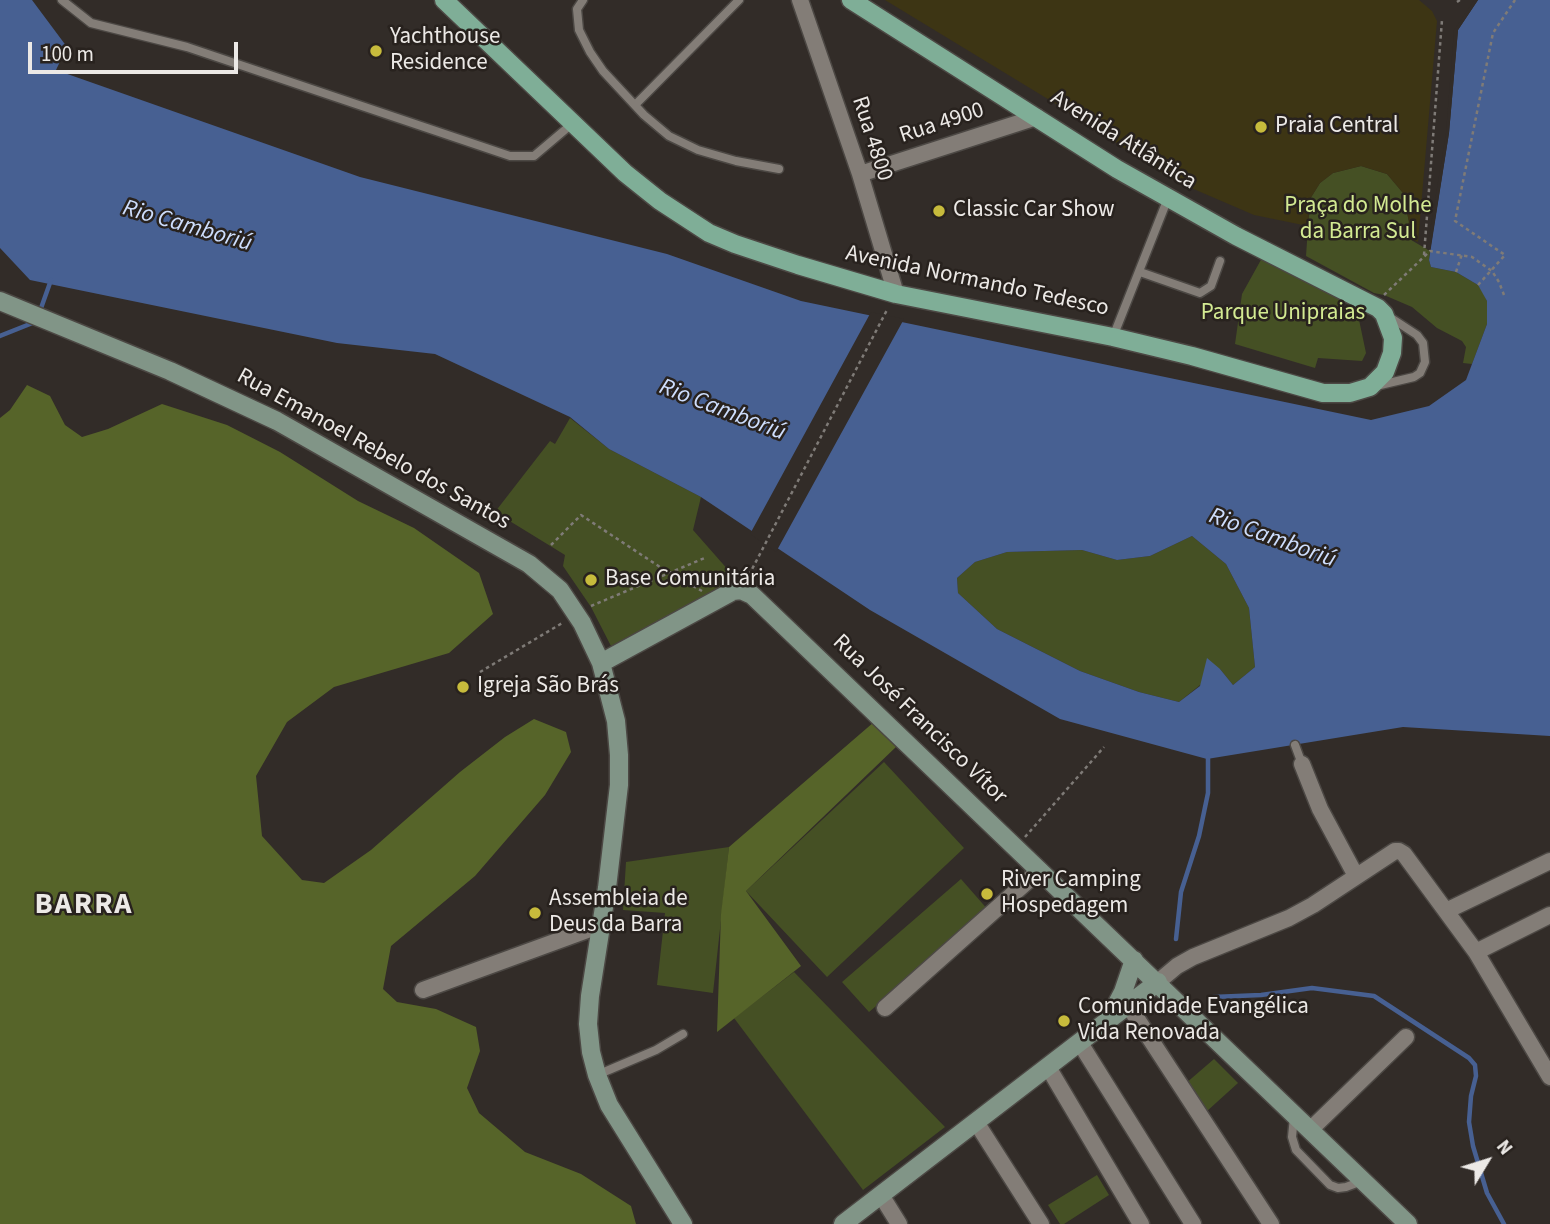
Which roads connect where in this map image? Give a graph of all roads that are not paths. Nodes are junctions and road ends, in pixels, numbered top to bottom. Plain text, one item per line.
1 (62, 0) edge
2 (444, 0) edge
3 (583, 0) edge
4 (739, 0) edge
5 (800, 0) edge
6 (851, 0) edge
7 (635, 106) junction
8 (1037, 117) junction
9 (573, 123) junction
10 (779, 169) dead end
11 (860, 174) junction
12 (1168, 198) junction
13 (1220, 261) dead end
14 (1140, 272) junction
15 (893, 300) junction
16 (6, 304) edge
17 (1381, 311) junction
18 (1113, 337) junction
19 (1370, 387) junction
20 (601, 663) junction
21 (1295, 745) dead end
22 (1302, 764) joint
23 (1550, 861) edge
24 (1040, 870) junction
25 (1356, 876) junction
26 (1446, 911) junction
27 (1550, 915) edge
28 (601, 925) junction
29 (1476, 952) junction
30 (1134, 960) junction
31 (1158, 982) junction
32 (423, 990) dead end
33 (1174, 998) junction
34 (1135, 1000) junction
35 (885, 1008) dead end
36 (1107, 1021) junction
37 (683, 1034) dead end
38 (1406, 1037) dead end
39 (1080, 1042) junction
40 (1048, 1067) junction
41 (597, 1075) junction
42 (1550, 1077) edge
43 (1294, 1114) junction
44 (976, 1122) junction
45 (1310, 1130) junction
46 (1362, 1181) junction
47 (881, 1195) junction
48 (683, 1224) edge
49 (843, 1224) edge
50 (899, 1224) edge
51 (1041, 1224) edge
52 (1142, 1224) edge
53 (1193, 1224) edge
54 (1272, 1224) edge
55 (1408, 1224) edge

1 - 9 lane
2 - 9 main road, Avenida Normando Tedesco
3 - 7 lane
4 - 7 lane
5 - 11 street, Rua 4800
6 - 8 main road, Avenida Atlântica
7 - 10 lane
8 - 11 street, Rua 4900
8 - 12 main road, Avenida Atlântica
9 - 15 main road, Avenida Normando Tedesco
11 - 15 street, Rua 4800
12 - 14 lane
12 - 17 main road, Avenida Atlântica
13 - 14 lane
14 - 18 lane
15 - 18 main road, Avenida Normando Tedesco
16 - 20 main road, Rua Emanoel Rebelo dos Santos
17 - 19 main road
17 - 19 lane
18 - 19 main road, Avenida Normando Tedesco
20 - 24 main road, Rua José Francisco Vítor
20 - 28 main road, Rua Emanoel Rebelo dos Santos
21 - 22 lane
22 - 25 street
23 - 26 street
24 - 30 main road, Rua José Francisco Vítor
24 - 35 street
25 - 26 street
25 - 31 street
26 - 29 street
27 - 29 street
28 - 32 street
28 - 41 main road, Rua Emanoel Rebelo dos Santos
29 - 42 street
30 - 31 main road, Rua José Francisco Vítor
30 - 36 main road
31 - 33 main road, Rua José Francisco Vítor
31 - 34 main road
33 - 34 main road
33 - 43 main road, Rua José Francisco Vítor
34 - 36 main road
34 - 54 street
36 - 39 main road
37 - 41 lane
38 - 45 street
39 - 40 main road
39 - 53 street
40 - 44 main road
40 - 52 street
41 - 48 main road, Rua Emanoel Rebelo dos Santos
43 - 45 main road, Rua José Francisco Vítor
43 - 46 lane
44 - 47 main road
44 - 51 street
45 - 46 main road, Rua José Francisco Vítor
46 - 55 main road, Rua José Francisco Vítor
47 - 49 main road
47 - 50 street

